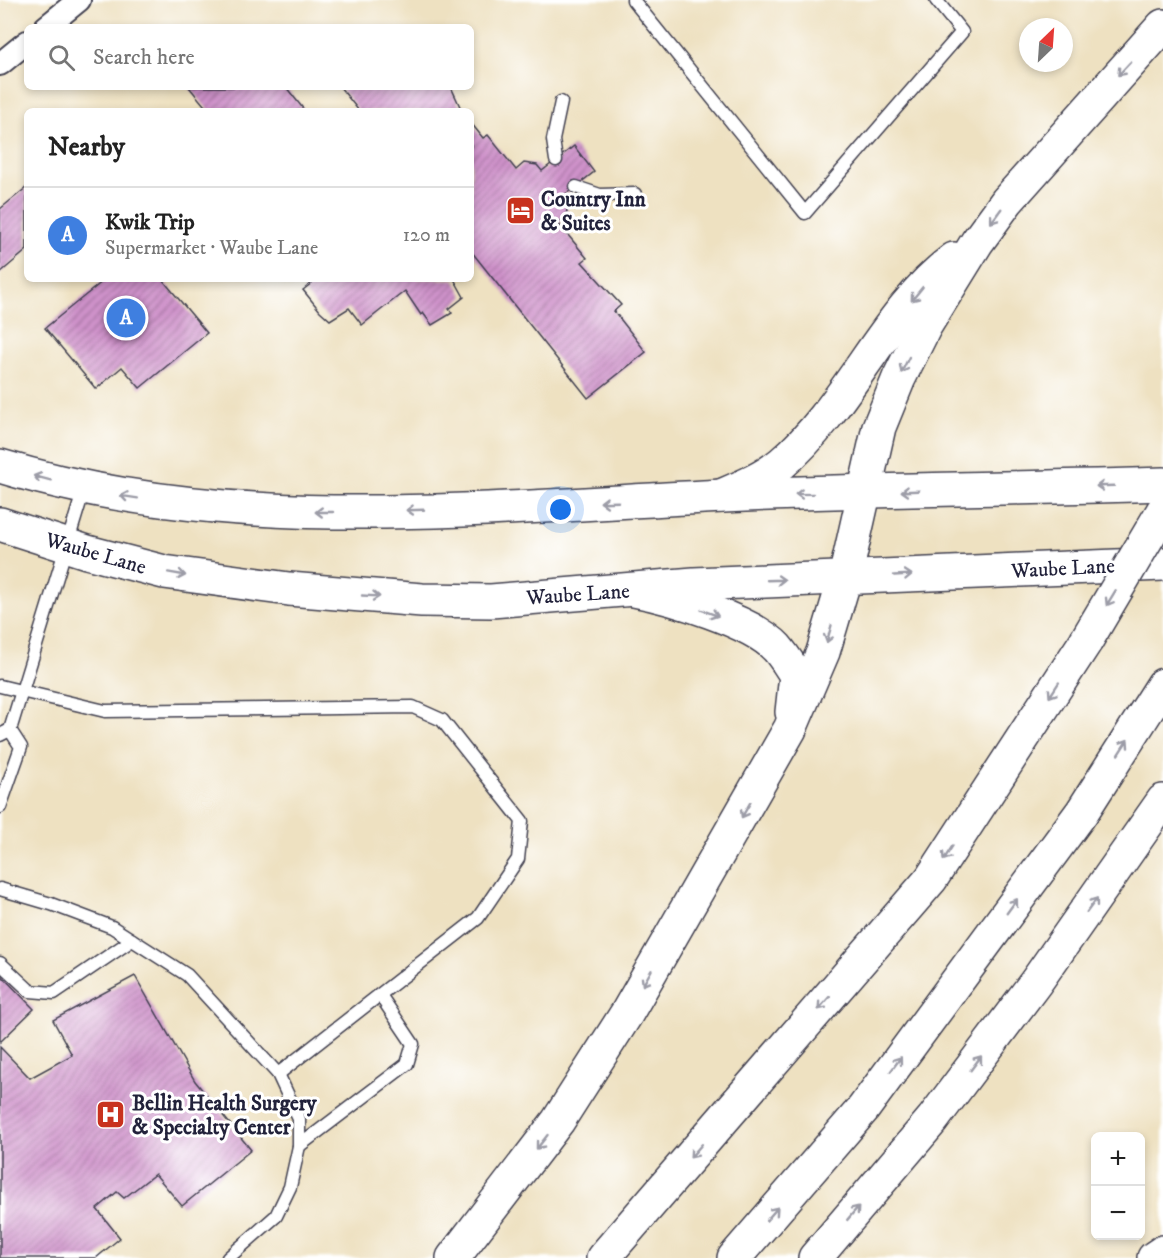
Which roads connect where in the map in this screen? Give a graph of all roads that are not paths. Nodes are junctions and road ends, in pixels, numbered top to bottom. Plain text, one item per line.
1 (79, 0) edge
2 (633, 0) edge
3 (936, 0) edge
4 (50, 24) edge
5 (1163, 26) edge
6 (24, 44) edge
7 (0, 64) edge
8 (561, 102) dead end
9 (556, 160) dead end
10 (576, 187) dead end
11 (635, 194) dead end
12 (977, 242) junction
13 (0, 466) edge
14 (1163, 484) edge
15 (84, 489) junction
16 (863, 493) junction
17 (722, 496) junction
18 (1163, 511) edge
19 (0, 524) edge
20 (67, 546) junction
21 (1163, 564) edge
22 (845, 578) junction
23 (634, 590) junction
24 (1163, 685) edge
25 (0, 686) edge
26 (20, 693) junction
27 (790, 729) junction
28 (5, 732) edge
29 (1163, 801) edge
30 (0, 807) edge
31 (0, 889) edge
32 (132, 940) junction
33 (0, 963) edge
34 (380, 995) junction
35 (278, 1074) junction
36 (299, 1146) junction
37 (1163, 1251) edge
38 (228, 1258) edge
39 (453, 1258) edge
40 (603, 1258) edge
41 (734, 1258) edge
42 (815, 1258) edge
43 (1154, 1258) edge

1 - 4 street
2 - 3 lane
5 -> 12 main road
6 - 7 street
8 - 9 lane
10 - 11 lane
12 -> 16 main road
12 -> 17 main road
15 -> 13 main road
14 -> 16 main road
17 -> 15 main road
15 - 20 lane
16 -> 17 main road
16 - 22 main road
18 -> 40 main road, bridge
19 - 20 main road, Waube Lane
20 -> 23 main road, Waube Lane
20 - 26 lane
22 -> 21 main road, Waube Lane
23 -> 22 main road, Waube Lane
22 -> 27 main road
23 -> 27 main road
41 -> 24 main road
25 - 26 lane
26 - 28 lane
26 - 34 lane
27 -> 39 main road
28 - 30 lane
42 -> 29 main road
31 - 32 lane
32 - 33 lane
32 - 35 lane
34 - 35 lane
34 - 36 lane
35 - 36 lane
36 - 38 lane
37 - 43 main road

